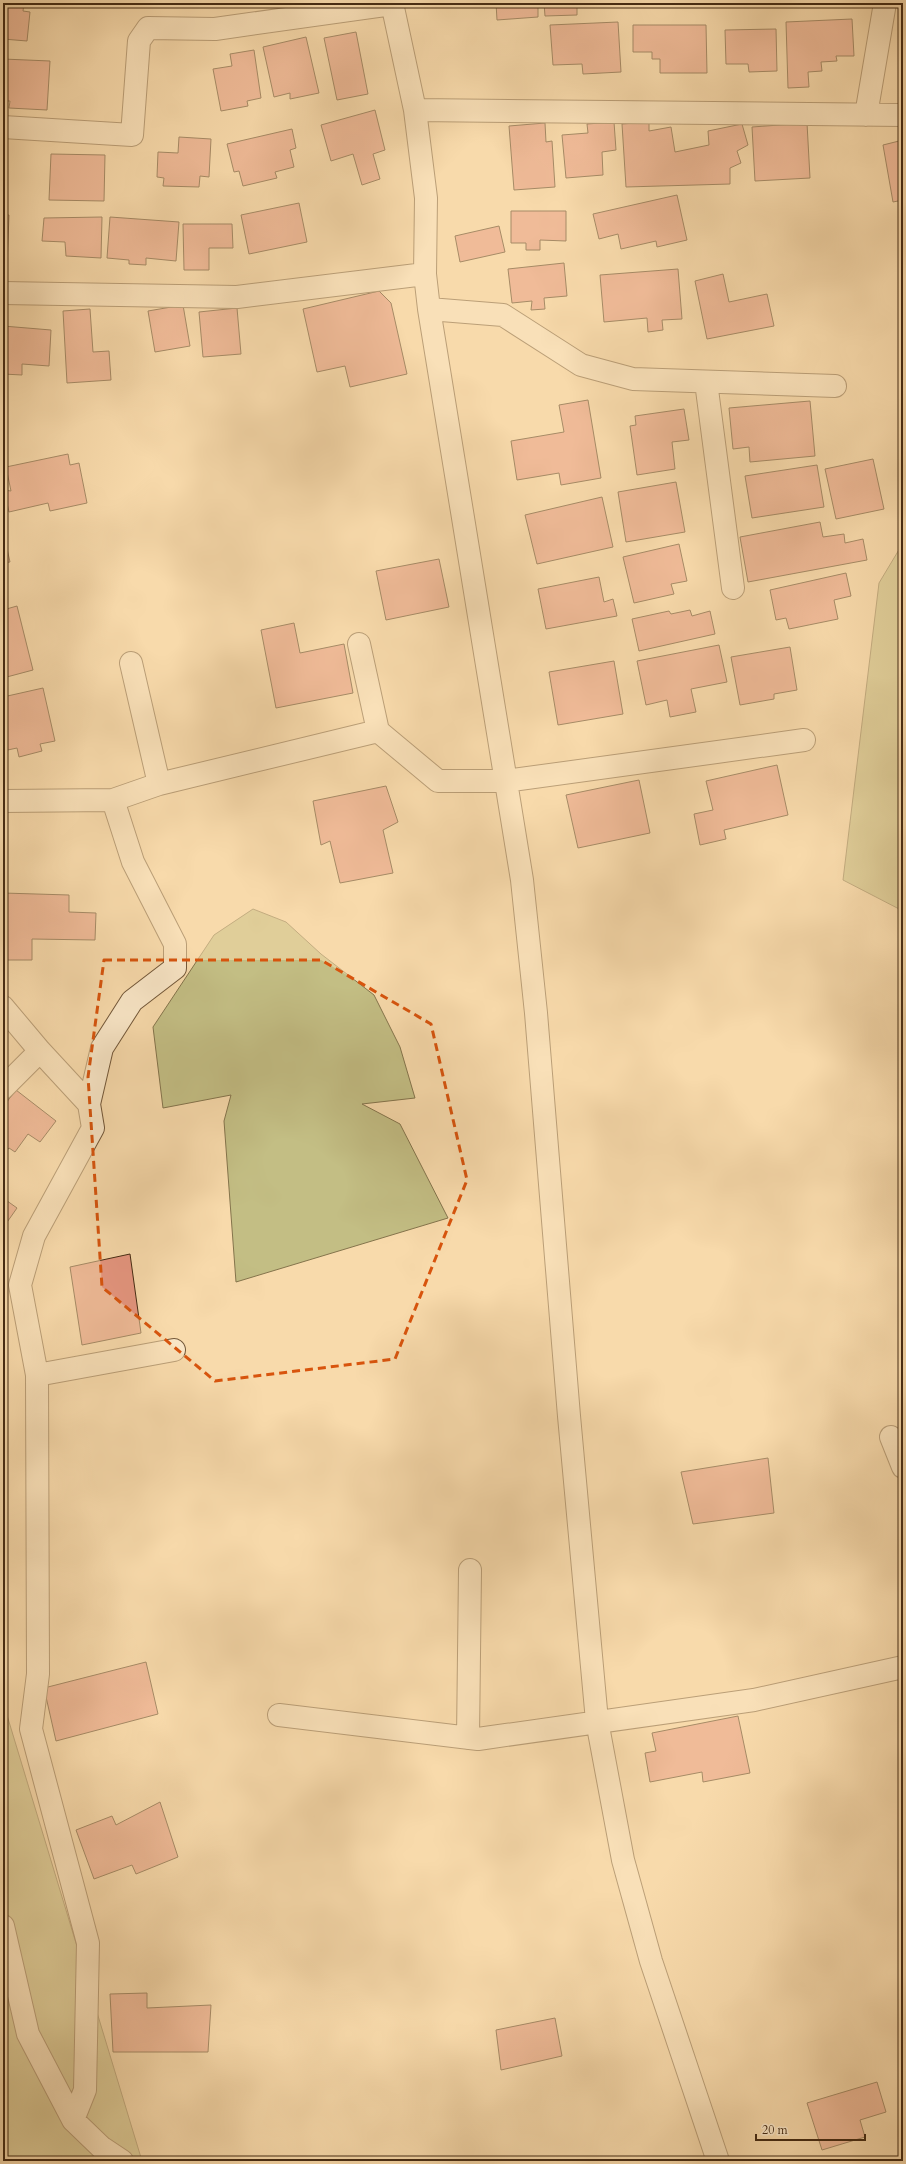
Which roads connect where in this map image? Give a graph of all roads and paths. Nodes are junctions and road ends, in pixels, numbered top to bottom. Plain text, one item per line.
1 (884, 3) edge
2 (392, 4) edge
3 (416, 110) junction
4 (866, 115) junction
5 (903, 116) edge
6 (3, 127) edge
7 (425, 274) junction
8 (3, 293) edge
9 (429, 309) junction
10 (706, 382) junction
11 (835, 386) dead end
12 (733, 588) dead end
13 (359, 644) dead end
14 (131, 663) dead end
15 (378, 731) junction
16 (804, 740) dead end
17 (506, 781) junction
18 (159, 784) junction
19 (113, 800) junction
20 (3, 801) edge
21 (3, 1007) edge
22 (40, 1051) junction
23 (3, 1088) edge
24 (90, 1104) junction
25 (174, 1350) dead end
26 (37, 1375) junction
27 (891, 1437) dead end
28 (903, 1467) edge
29 (470, 1570) dead end
30 (903, 1666) edge
31 (279, 1716) dead end
32 (597, 1721) junction
33 (468, 1738) junction
34 (3, 1926) edge
35 (72, 2120) junction
36 (122, 2161) edge
37 (718, 2161) edge

1 - 4 street
2 - 3 street
2 - 6 street
3 - 4 street
3 - 7 street
4 - 5 street
7 - 8 street
7 - 9 street
9 - 10 street
9 - 17 street
10 - 11 street
10 - 12 street
13 - 15 street
14 - 18 street
15 - 17 street
15 - 18 street
16 - 17 street
17 - 32 street
18 - 19 street
19 - 20 street
19 - 24 street
21 - 22 street
22 - 23 street
22 - 24 street
24 - 26 street
25 - 26 street
26 - 35 street
27 - 28 street
29 - 33 street
30 - 32 street
31 - 33 street
32 - 33 street
32 - 37 street
34 - 35 street
35 - 36 street

